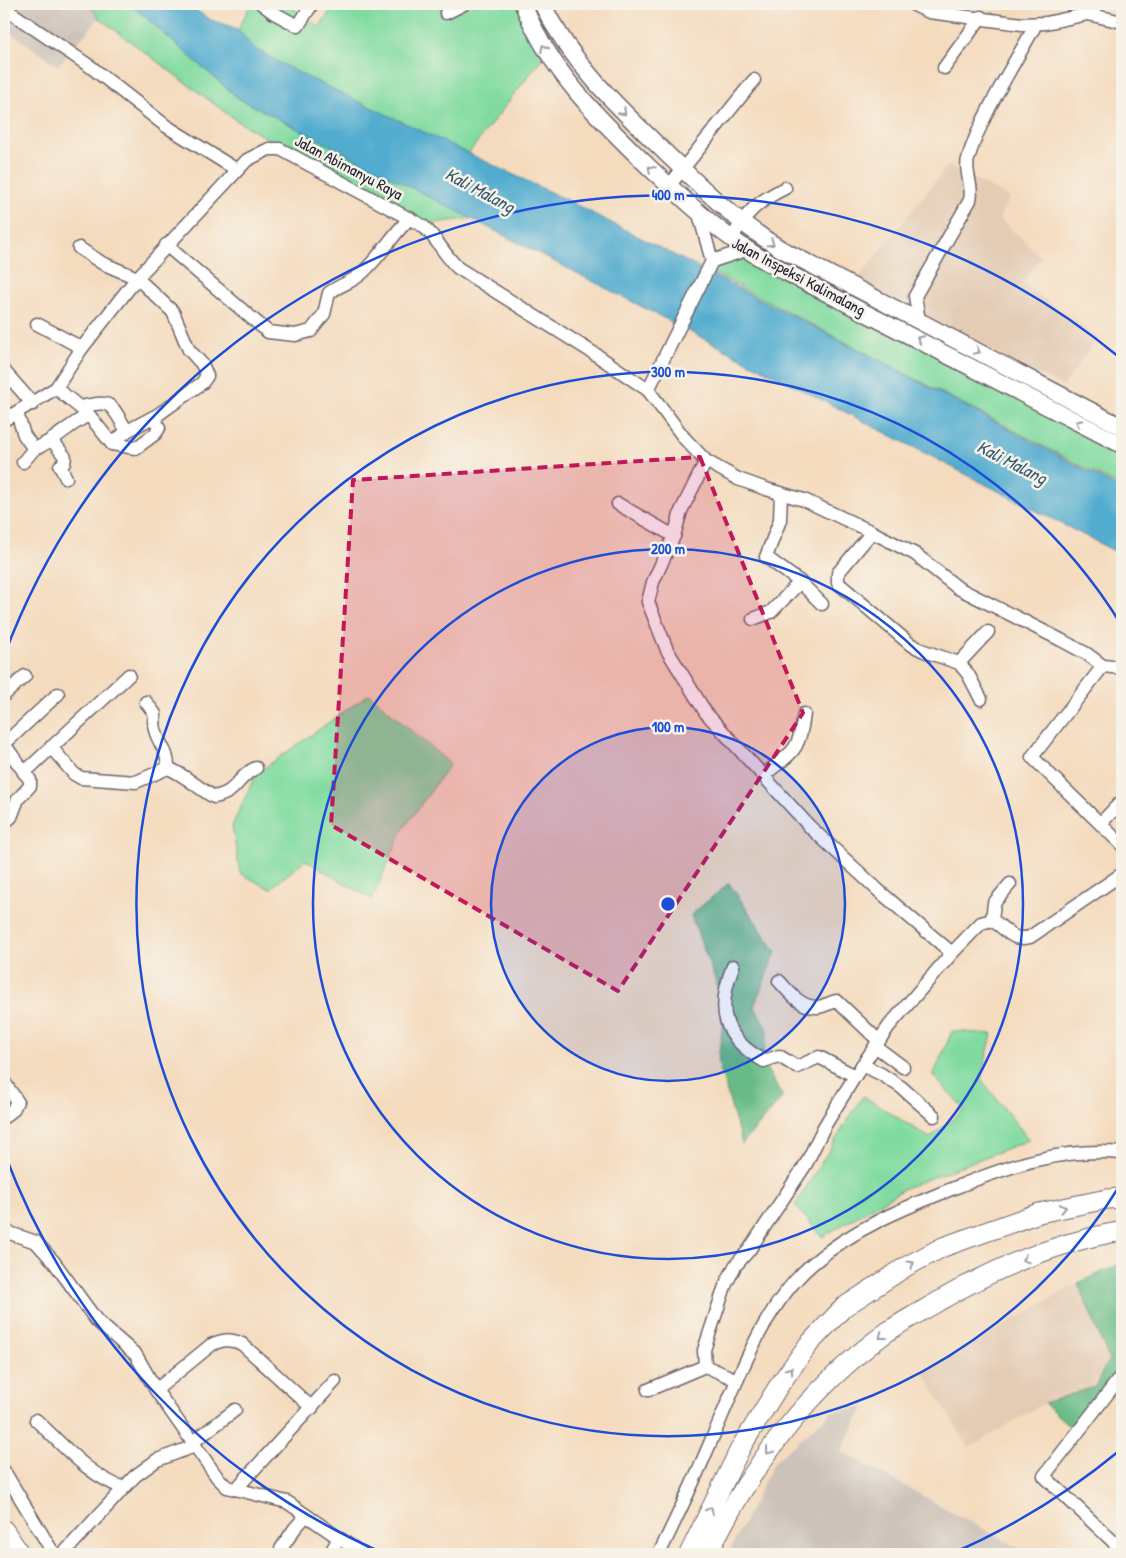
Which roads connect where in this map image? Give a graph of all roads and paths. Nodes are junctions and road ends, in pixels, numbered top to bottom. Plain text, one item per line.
1 (262, 4) edge
2 (312, 4) edge
3 (464, 4) edge
4 (543, 4) edge
5 (914, 4) edge
6 (4, 8) edge
7 (525, 9) edge
8 (446, 13) dead end
9 (981, 17) junction
10 (1122, 22) edge
11 (1036, 24) junction
12 (944, 68) dead end
13 (754, 80) dead end
14 (605, 93) junction
15 (590, 108) junction
16 (683, 169) junction
17 (237, 170) junction
18 (669, 186) junction
19 (785, 188) dead end
20 (699, 214) junction
21 (410, 218) junction
22 (741, 222) junction
23 (731, 240) junction
24 (166, 245) junction
25 (79, 248) dead end
26 (746, 250) junction
27 (710, 266) junction
28 (137, 278) junction
29 (919, 320) junction
30 (37, 324) dead end
31 (942, 342) junction
32 (82, 348) junction
33 (4, 371) edge
34 (56, 388) junction
35 (648, 390) junction
36 (33, 404) junction
37 (85, 411) junction
38 (17, 413) junction
39 (154, 417) junction
40 (4, 420) edge
41 (1122, 426) edge
42 (127, 431) junction
43 (52, 440) junction
44 (112, 444) junction
45 (1122, 446) edge
46 (34, 449) junction
47 (706, 461) junction
48 (23, 462) dead end
49 (66, 478) dead end
50 (781, 493) junction
51 (618, 504) dead end
52 (872, 532) junction
53 (674, 536) junction
54 (800, 582) junction
55 (822, 604) dead end
56 (753, 619) dead end
57 (988, 632) dead end
58 (959, 663) junction
59 (1103, 666) junction
60 (1122, 668) edge
61 (25, 676) dead end
62 (129, 676) dead end
63 (58, 694) dead end
64 (4, 695) edge
65 (981, 698) dead end
66 (146, 702) dead end
67 (804, 714) dead end
68 (4, 744) edge
69 (51, 747) junction
70 (168, 768) junction
71 (256, 768) dead end
72 (24, 773) junction
73 (764, 775) junction
74 (1122, 801) edge
75 (4, 823) edge
76 (1101, 823) junction
77 (1122, 845) edge
78 (1122, 874) edge
79 (1010, 884) dead end
80 (992, 920) junction
81 (952, 953) junction
82 (733, 966) dead end
83 (779, 981) dead end
84 (877, 1044) junction
85 (903, 1067) dead end
86 (859, 1070) junction
87 (4, 1082) edge
88 (934, 1116) dead end
89 (4, 1117) edge
90 (1122, 1153) edge
91 (1122, 1198) edge
92 (4, 1230) edge
93 (1122, 1231) edge
94 (705, 1366) junction
95 (738, 1380) junction
96 (1121, 1380) edge
97 (335, 1382) dead end
98 (156, 1390) junction
99 (648, 1390) dead end
100 (312, 1408) junction
101 (235, 1410) dead end
102 (36, 1420) dead end
103 (194, 1444) junction
104 (4, 1471) edge
105 (124, 1488) junction
106 (236, 1489) junction
107 (306, 1516) junction
108 (4, 1530) edge
109 (339, 1538) junction
110 (282, 1549) dead end
111 (1122, 1550) edge
112 (71, 1552) edge
113 (20, 1554) edge
114 (58, 1554) edge
115 (330, 1554) edge
116 (362, 1554) edge
117 (659, 1554) edge
118 (688, 1554) edge
119 (708, 1554) edge

1 - 2 street
3 - 8 street
4 - 7 street
4 - 14 main road, Jalan Inspeksi Kalimalang
5 - 9 street
6 - 17 street
15 -> 7 main road, Jalan Inspeksi Kalimalang
9 - 11 street
9 - 12 street
10 - 11 street
11 - 29 street
13 - 16 street
14 - 15 main road
14 -> 16 main road, Jalan Inspeksi Kalimalang
18 -> 15 main road, Jalan Inspeksi Kalimalang
16 - 18 street
16 - 22 main road, Jalan Inspeksi Kalimalang
17 - 21 street, Jalan Abimanyu Raya
17 - 24 street, Jalan Abimanyu Raya
18 - 20 main road, Jalan Inspeksi Kalimalang
19 - 22 street
20 - 23 main road, Jalan Inspeksi Kalimalang
20 - 27 street
21 - 24 street
21 - 35 street, Jalan Abimanyu Raya
22 - 23 street
22 -> 29 main road, Jalan Inspeksi Kalimalang
23 - 26 main road, Jalan Inspeksi Kalimalang
24 - 28 street, Jalan Abimanyu Raya
25 - 28 street
26 - 27 street
31 -> 26 main road, Jalan Inspeksi Kalimalang
27 - 35 street
28 - 32 street, Jalan Abimanyu Raya
28 - 39 street
29 - 31 main road, Jalan Inspeksi Kalimalang
30 - 32 street
31 -> 41 main road, Jalan Inspeksi Kalimalang
45 -> 31 main road, Jalan Inspeksi Kalimalang
32 - 34 street, Jalan Abimanyu Raya
33 - 36 street
34 - 36 street, Jalan Abimanyu Raya
34 - 37 street
35 - 47 street, Jalan Abimanyu Raya
36 - 38 street, Jalan Abimanyu Raya
37 - 42 street
37 - 43 street
37 - 44 street
38 - 40 street, Jalan Abimanyu Raya
38 - 46 street
39 - 42 street
39 - 44 street
42 - 44 street
43 - 46 street
43 - 49 street
46 - 48 street
47 - 50 street, Jalan Abimanyu Raya
47 - 53 street
50 - 52 street, Jalan Abimanyu Raya
50 - 54 street
51 - 53 street
52 - 58 street
52 - 59 street, Jalan Abimanyu Raya
53 - 73 street
54 - 55 street
54 - 56 street
57 - 58 street
58 - 65 street
59 - 60 street
59 - 76 street
61 - 64 street
62 - 69 street
63 - 68 street
66 - 70 street
67 - 73 street
68 - 72 street
69 - 70 street
69 - 72 street
70 - 71 street
72 - 75 street
73 - 81 street
74 - 76 street
76 - 77 street
78 - 80 street
79 - 80 street
80 - 81 street
81 - 84 street
82 - 86 street
83 - 84 street
84 - 85 street
84 - 86 street
86 - 88 street
86 - 94 street
87 - 89 street
90 - 95 street
118 -> 91 highway
92 - 98 street
93 -> 119 highway
94 - 95 street
94 - 99 street
95 - 117 street
96 - 111 street
97 - 100 street
98 - 100 street
98 - 103 street
100 - 106 street
101 - 103 street
102 - 105 street
103 - 105 street
103 - 106 street
104 - 114 street
105 - 112 street
106 - 107 street
107 - 109 street
107 - 110 street
108 - 113 highway
109 - 115 street
109 - 116 street

